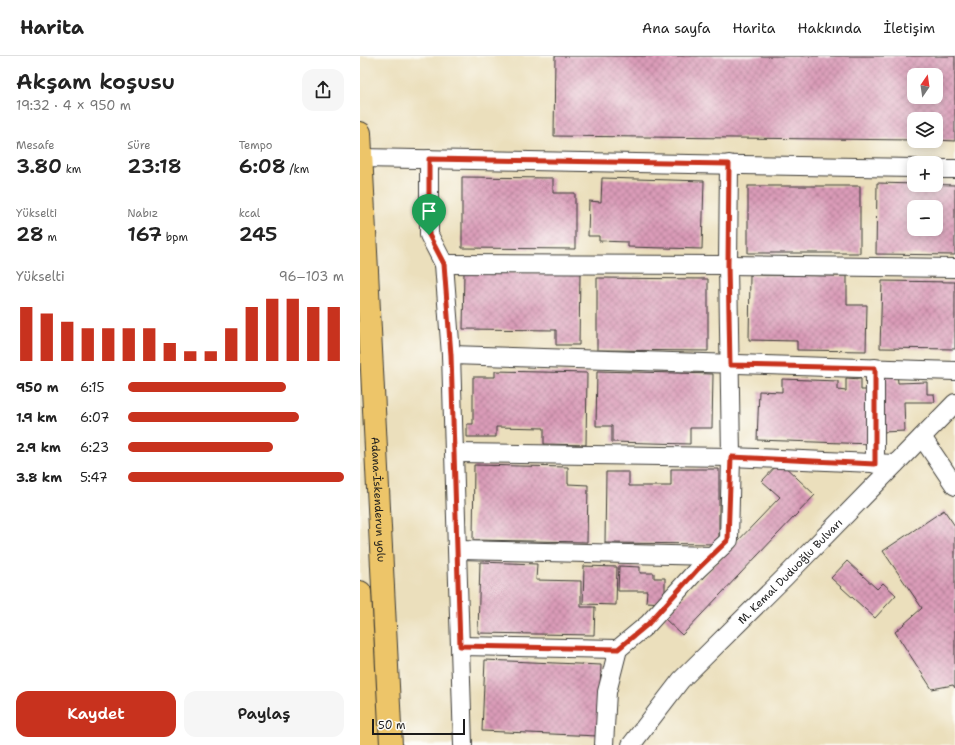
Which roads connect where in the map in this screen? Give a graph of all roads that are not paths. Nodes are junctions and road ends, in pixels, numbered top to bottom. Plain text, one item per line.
1 (360, 134) edge
2 (361, 158) edge
3 (429, 159) junction
4 (729, 164) junction
5 (907, 168) edge
6 (943, 169) edge
7 (955, 169) edge
8 (444, 264) junction
9 (728, 265) junction
10 (955, 268) edge
11 (451, 355) junction
12 (730, 365) junction
13 (875, 368) junction
14 (955, 370) edge
15 (955, 403) edge
16 (922, 437) junction
17 (455, 453) junction
18 (731, 457) junction
19 (875, 464) junction
20 (895, 464) junction
21 (955, 486) edge
22 (458, 550) junction
23 (712, 556) junction
24 (360, 592) edge
25 (460, 646) junction
26 (618, 649) junction
27 (368, 745) edge
28 (391, 745) edge
29 (463, 745) edge
30 (604, 745) edge
31 (631, 745) edge

1 - 2 highway, Adana-İskenderun yolu
2 - 3 street
2 - 28 highway, Adana-İskenderun yolu
3 - 4 street
3 - 8 street
4 - 5 street
4 - 9 street
6 - 7 street
8 - 9 street
8 - 11 street
9 - 10 street
9 - 12 street
11 - 12 street
11 - 17 street
12 - 13 street
12 - 18 street
13 - 14 street
13 - 19 street
15 - 16 street, M. Kemal Duduoğlu Bulvarı
16 - 20 street, M. Kemal Duduoğlu Bulvarı
16 - 21 street
17 - 18 street
17 - 22 street
18 - 19 street
18 - 23 street
19 - 20 street
20 - 31 street, M. Kemal Duduoğlu Bulvarı
22 - 23 street
22 - 25 street
23 - 26 street
24 - 27 highway
25 - 26 street
25 - 29 street
26 - 30 street

